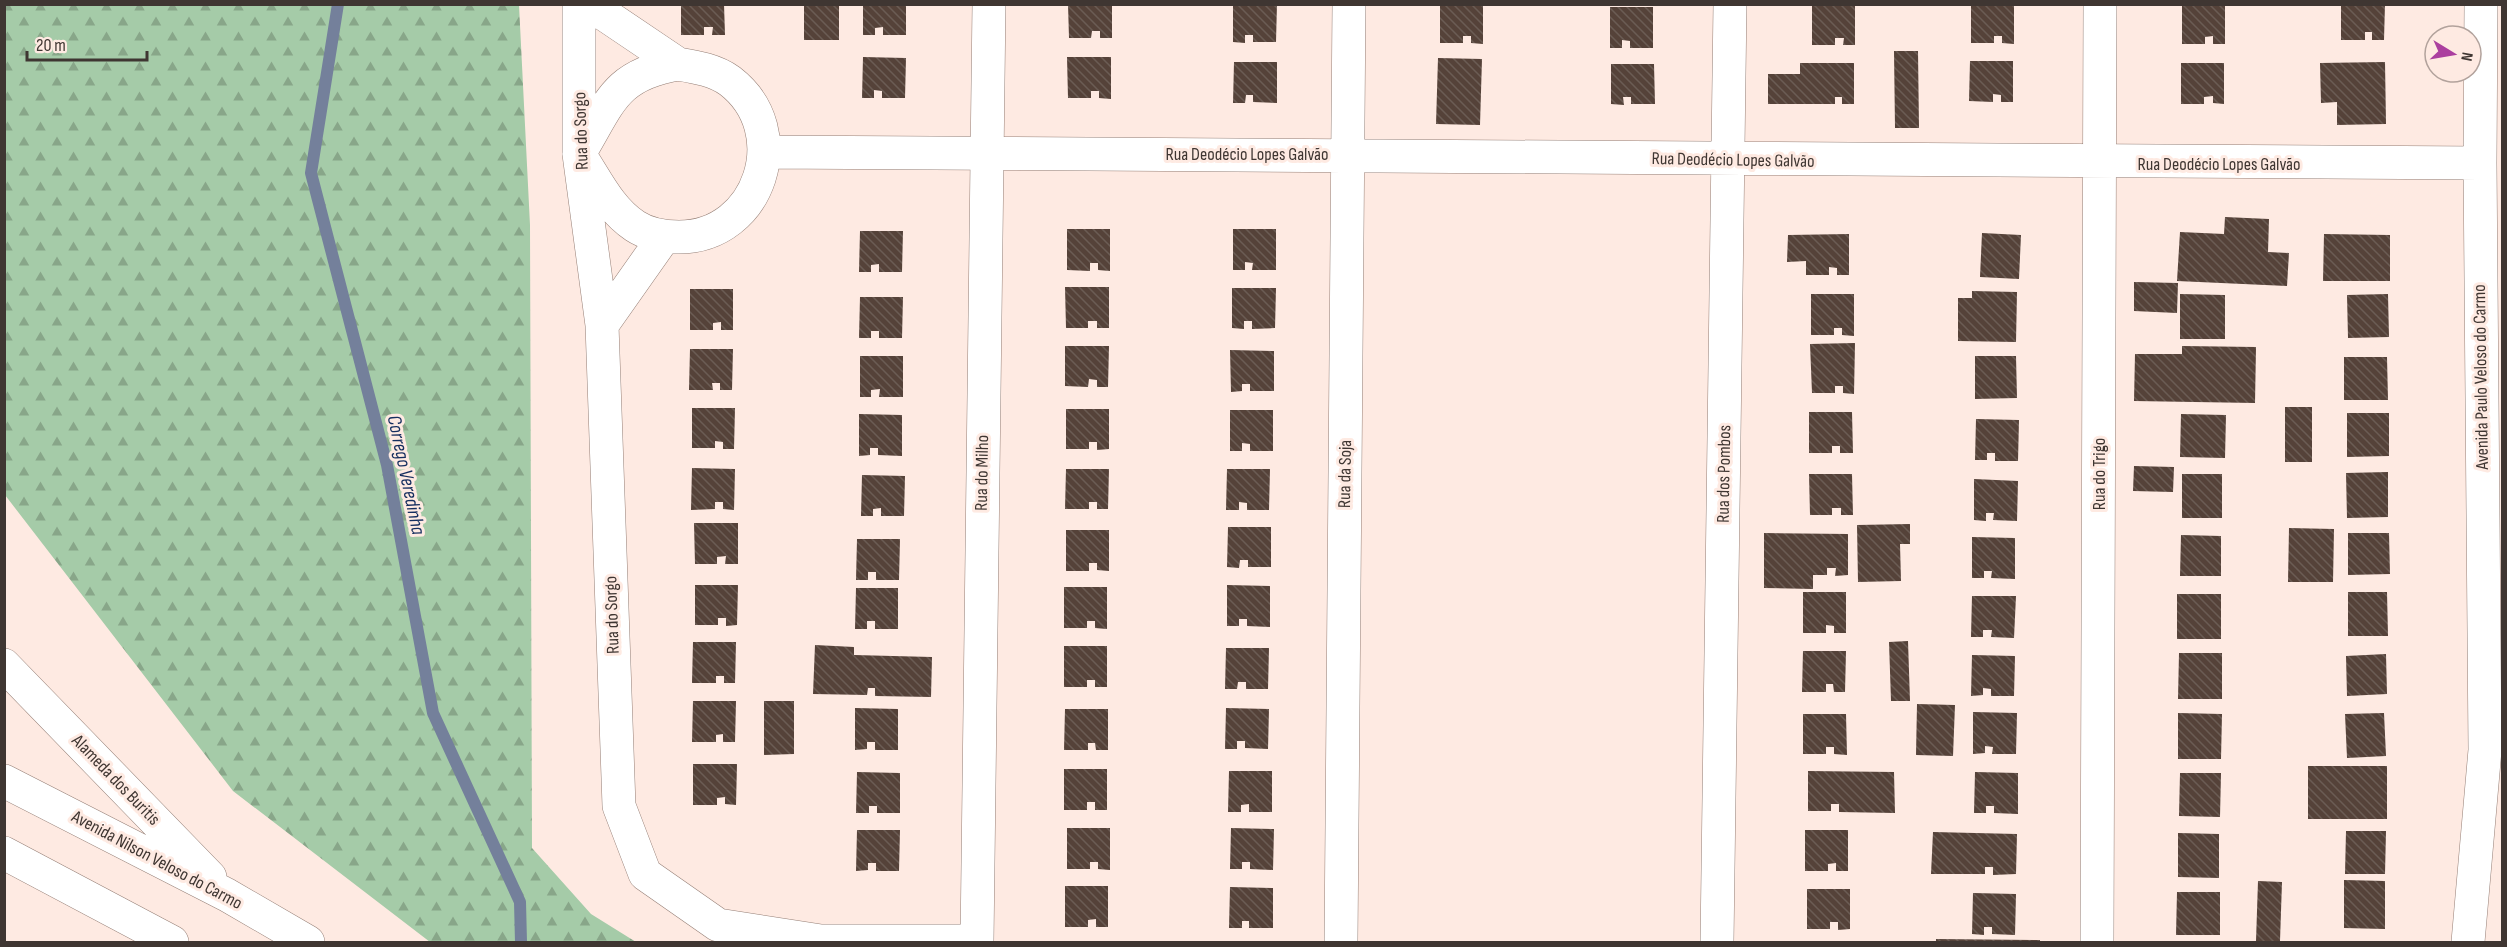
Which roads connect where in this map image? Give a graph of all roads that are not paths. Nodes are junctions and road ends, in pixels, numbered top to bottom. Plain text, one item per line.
1 (579, 4) edge
2 (589, 4) edge
3 (989, 4) edge
4 (1349, 4) edge
5 (1730, 4) edge
6 (2100, 4) edge
7 (2481, 4) edge
8 (678, 64) junction
9 (765, 152) junction
10 (986, 152) junction
11 (579, 154) junction
12 (1348, 154) junction
13 (1729, 160) junction
14 (2480, 163) junction
15 (2100, 164) junction
16 (664, 237) junction
17 (602, 325) junction
18 (4, 664) edge
19 (2485, 750) junction
20 (4, 781) edge
21 (2502, 783) edge
22 (4, 853) edge
23 (227, 895) junction
24 (172, 942) edge
25 (308, 942) edge
26 (977, 942) edge
27 (1341, 942) edge
28 (1717, 942) edge
29 (2097, 942) edge
30 (2468, 942) edge

1 - 11 street, Rua do Sorgo
2 - 8 street
3 - 10 street, Rua do Milho
4 - 12 street, Rua da Soja
5 - 13 street, Rua dos Pombos
6 - 15 street, Rua do Trigo
7 - 14 street, Avenida Paulo Veloso do Carmo
8 - 9 street
8 - 11 street
9 - 10 street, Rua Deodécio Lopes Galvão
9 - 16 street
10 - 12 street, Rua Deodécio Lopes Galvão
10 - 26 street, Rua do Milho
11 - 16 street
11 - 17 street, Rua do Sorgo
12 - 13 street, Rua Deodécio Lopes Galvão
12 - 27 street, Rua da Soja
13 - 15 street, Rua Deodécio Lopes Galvão
13 - 28 street, Rua dos Pombos
14 - 15 street, Rua Deodécio Lopes Galvão
14 - 19 street, Avenida Paulo Veloso do Carmo
15 - 29 street, Rua do Trigo
16 - 17 street
17 - 26 street, Rua do Sorgo
18 - 23 street, Alameda dos Buritis
19 - 21 street, Avenida Paulo Veloso do Carmo
19 - 30 street, Avenida Paulo Veloso do Carmo
20 - 23 street, Avenida Nilson Veloso do Carmo
22 - 24 street
23 - 25 street, Avenida Nilson Veloso do Carmo

